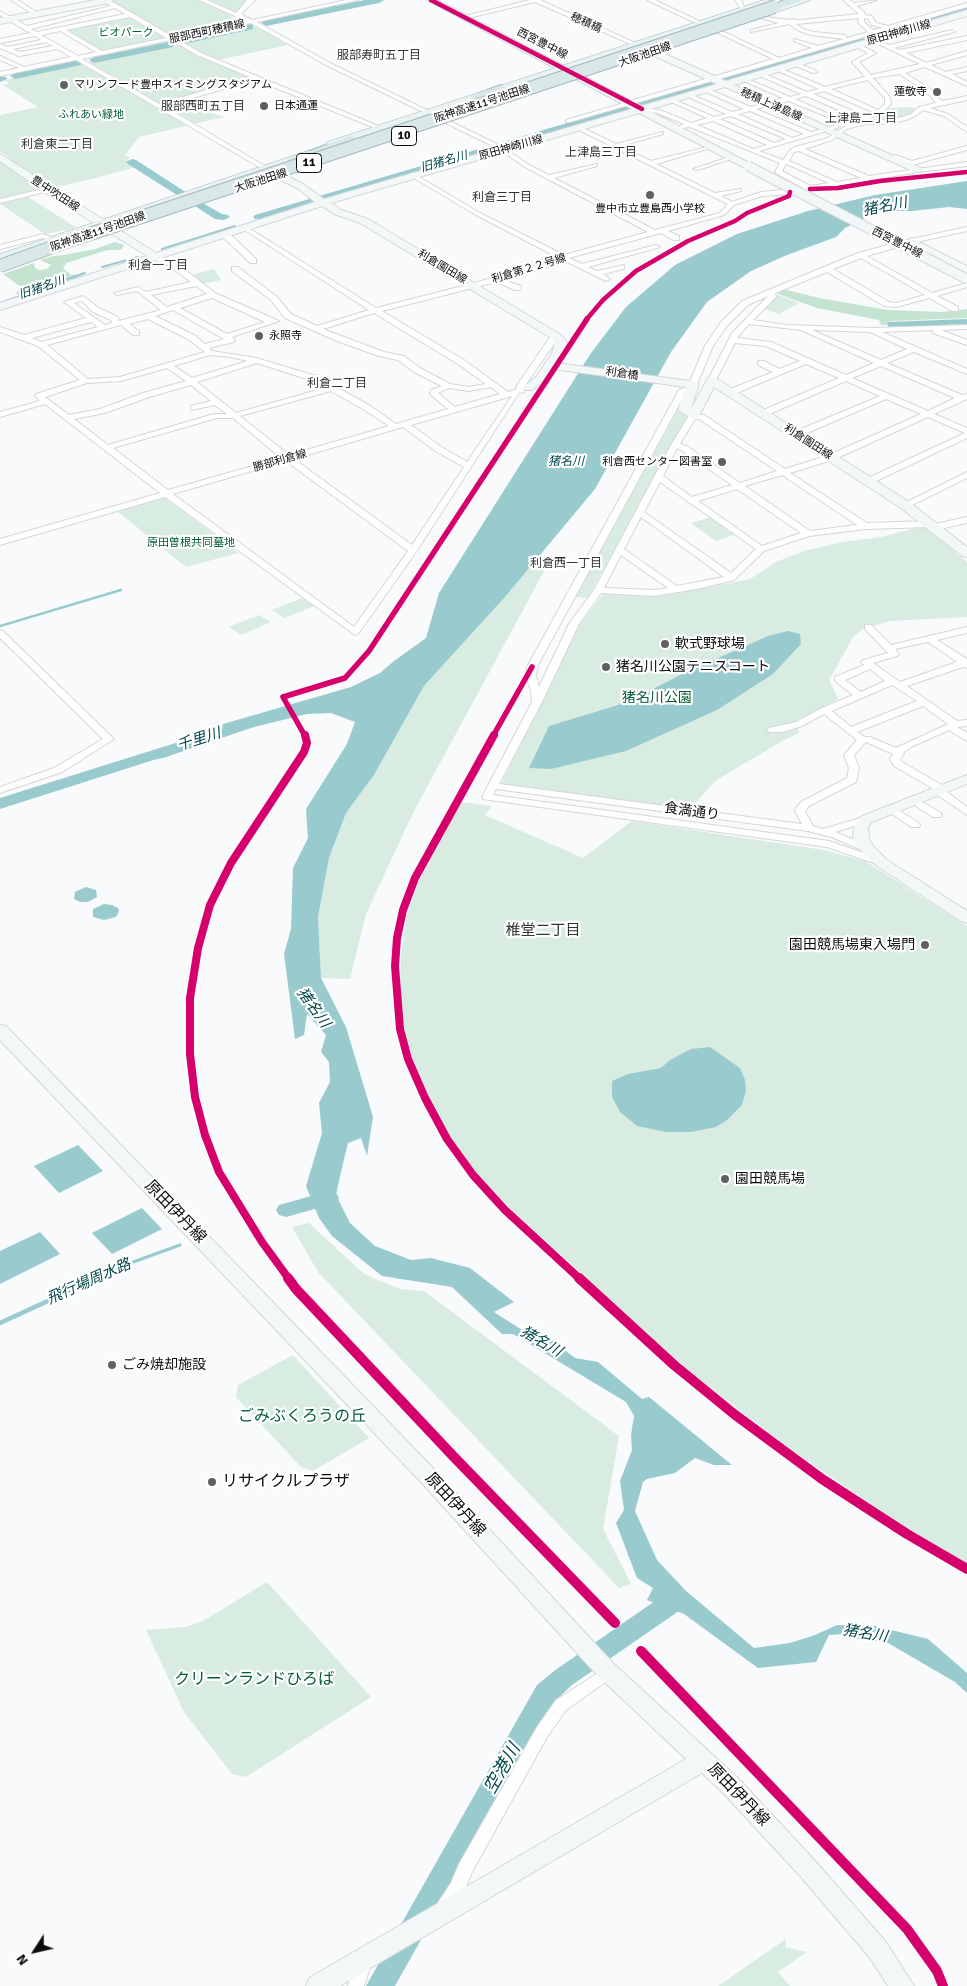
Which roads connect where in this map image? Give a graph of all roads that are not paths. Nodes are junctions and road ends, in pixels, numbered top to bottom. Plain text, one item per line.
1 (202, 0) edge
2 (252, 0) edge
3 (318, 0) edge
4 (355, 0) edge
5 (432, 0) edge
6 (536, 0) edge
7 (650, 0) edge
8 (738, 0) edge
9 (795, 0) edge
10 (807, 0) edge
11 (846, 0) edge
12 (874, 0) edge
13 (16, 2) edge
14 (109, 2) edge
15 (775, 3) edge
16 (854, 5) junction
17 (967, 5) edge
18 (9, 6) dead end
19 (329, 6) junction
20 (76, 8) junction
21 (744, 10) junction
22 (0, 13) edge
23 (967, 13) edge
24 (36, 14) junction
25 (130, 15) junction
26 (237, 15) junction
27 (464, 16) junction
28 (759, 16) junction
29 (863, 17) junction
30 (10, 19) junction
31 (0, 20) edge
32 (790, 22) junction
33 (93, 23) junction
34 (256, 24) junction
35 (702, 24) junction
36 (26, 28) junction
37 (886, 28) junction
38 (61, 29) junction
39 (716, 30) junction
40 (752, 31) dead end
41 (952, 32) dead end
42 (37, 34) junction
43 (873, 36) junction
44 (967, 38) edge
45 (48, 40) junction
46 (796, 40) dead end
47 (0, 41) edge
48 (176, 42) junction
49 (853, 42) junction
50 (638, 45) junction
51 (889, 46) junction
52 (3, 47) edge
53 (59, 47) junction
54 (817, 48) junction
55 (100, 52) dead end
56 (653, 52) junction
57 (900, 52) junction
58 (967, 53) edge
59 (0, 58) edge
60 (84, 60) junction
61 (778, 64) junction
62 (795, 64) junction
63 (924, 64) junction
64 (21, 67) dead end
65 (564, 68) junction
66 (967, 69) edge
67 (815, 72) dead end
68 (900, 72) junction
69 (0, 74) edge
70 (760, 74) junction
71 (945, 74) junction
72 (580, 77) junction
73 (871, 77) junction
74 (255, 78) junction
75 (743, 79) junction
76 (718, 81) junction
77 (965, 82) edge
78 (551, 86) junction
79 (501, 89) junction
80 (706, 90) junction
81 (828, 90) junction
82 (808, 94) junction
83 (688, 95) junction
84 (967, 98) edge
85 (789, 99) junction
86 (671, 100) junction
87 (631, 103) junction
88 (770, 104) junction
89 (941, 104) junction
90 (160, 105) junction
91 (923, 108) junction
92 (642, 109) junction
93 (750, 110) junction
94 (428, 112) junction
95 (878, 112) junction
96 (731, 114) junction
97 (712, 119) junction
98 (866, 119) junction
99 (568, 121) dead end
100 (447, 122) junction
101 (692, 124) junction
102 (849, 124) junction
103 (379, 128) junction
104 (579, 128) junction
105 (682, 129) junction
106 (967, 130) edge
107 (832, 132) junction
108 (661, 133) dead end
109 (808, 134) junction
110 (790, 139) junction
111 (773, 145) junction
112 (615, 146) junction
113 (706, 148) junction
114 (797, 148) junction
115 (967, 148) edge
116 (502, 149) junction
117 (752, 151) junction
118 (0, 158) edge
119 (890, 158) junction
120 (728, 159) junction
121 (785, 162) junction
122 (651, 163) junction
123 (967, 164) edge
124 (595, 165) dead end
125 (751, 165) junction
126 (696, 169) dead end
127 (918, 170) junction
128 (273, 171) junction
129 (414, 176) junction
130 (549, 177) junction
131 (867, 178) junction
132 (836, 184) junction
133 (764, 186) junction
134 (810, 189) junction
135 (47, 190) junction
136 (739, 190) dead end
137 (790, 192) junction
138 (714, 195) junction
139 (318, 200) junction
140 (0, 201) edge
141 (732, 204) junction
142 (100, 223) junction
143 (245, 228) junction
144 (112, 230) junction
145 (967, 230) edge
146 (657, 231) junction
147 (225, 234) junction
148 (676, 238) dead end
149 (52, 239) junction
150 (911, 241) junction
151 (895, 245) junction
152 (0, 247) edge
153 (656, 247) dead end
154 (590, 251) junction
155 (861, 255) junction
156 (155, 257) junction
157 (563, 258) junction
158 (967, 258) edge
159 (0, 260) edge
160 (606, 260) junction
161 (253, 262) dead end
162 (952, 262) junction
163 (583, 266) dead end
164 (935, 266) junction
165 (621, 267) dead end
166 (0, 268) edge
167 (235, 269) dead end
168 (827, 269) junction
169 (967, 270) edge
170 (596, 274) junction
171 (967, 274) edge
172 (496, 279) junction
173 (606, 279) dead end
174 (967, 279) edge
175 (198, 283) junction
176 (967, 284) edge
177 (474, 286) junction
178 (783, 286) junction
179 (518, 288) dead end
180 (118, 293) dead end
181 (144, 294) junction
182 (212, 295) junction
183 (931, 295) junction
184 (0, 307) edge
185 (169, 308) junction
186 (955, 309) dead end
187 (376, 310) junction
188 (150, 316) junction
189 (288, 316) junction
190 (92, 320) junction
191 (747, 321) junction
192 (272, 322) junction
193 (120, 323) junction
194 (103, 327) junction
195 (967, 327) edge
196 (318, 328) junction
197 (799, 328) junction
198 (933, 329) junction
199 (0, 330) edge
200 (872, 330) junction
201 (136, 333) dead end
202 (226, 337) junction
203 (557, 337) junction
204 (21, 339) junction
205 (733, 340) junction
206 (967, 343) edge
207 (41, 344) junction
208 (913, 349) junction
209 (207, 350) junction
210 (256, 360) junction
211 (806, 361) junction
212 (761, 363) dead end
213 (880, 363) junction
214 (554, 365) junction
215 (169, 366) junction
216 (779, 372) junction
217 (967, 372) edge
218 (846, 378) junction
219 (712, 380) junction
220 (86, 382) junction
221 (192, 382) junction
222 (492, 385) junction
223 (448, 386) junction
224 (692, 386) junction
225 (333, 388) junction
226 (518, 391) junction
227 (731, 392) junction
228 (886, 396) junction
229 (964, 397) edge
230 (45, 402) junction
231 (216, 402) junction
232 (194, 408) dead end
233 (454, 410) junction
234 (764, 413) junction
235 (927, 414) junction
236 (0, 415) edge
237 (233, 416) junction
238 (693, 416) junction
239 (67, 418) junction
240 (400, 426) junction
241 (967, 431) edge
242 (797, 434) junction
243 (967, 435) edge
244 (675, 444) junction
245 (105, 448) junction
246 (832, 457) junction
247 (287, 458) junction
248 (468, 466) junction
249 (783, 472) junction
250 (967, 475) edge
251 (658, 478) junction
252 (869, 481) junction
253 (738, 486) junction
254 (166, 493) junction
255 (692, 500) junction
256 (905, 505) junction
257 (639, 512) junction
258 (967, 520) edge
259 (865, 526) junction
260 (933, 526) junction
261 (808, 534) junction
262 (0, 542) edge
263 (619, 549) junction
264 (761, 549) junction
265 (413, 550) junction
266 (967, 553) edge
267 (731, 578) junction
268 (675, 589) junction
269 (598, 590) junction
270 (868, 627) dead end
271 (967, 630) edge
272 (0, 633) edge
273 (930, 639) junction
274 (889, 648) junction
275 (966, 663) edge
276 (870, 666) junction
277 (896, 683) junction
278 (860, 695) junction
279 (537, 702) junction
280 (923, 702) junction
281 (825, 710) junction
282 (967, 723) edge
283 (953, 725) junction
284 (772, 730) dead end
285 (850, 730) junction
286 (967, 738) edge
287 (863, 740) junction
288 (897, 752) junction
289 (967, 779) edge
290 (493, 786) junction
291 (0, 790) edge
292 (939, 790) junction
293 (914, 800) junction
294 (892, 808) junction
295 (967, 812) edge
296 (937, 815) dead end
297 (868, 819) junction
298 (915, 825) dead end
299 (809, 828) junction
300 (824, 831) junction
301 (783, 837) junction
302 (867, 849) junction
303 (882, 864) junction
304 (967, 901) edge
305 (952, 908) junction
306 (967, 918) edge
307 (0, 1030) edge
308 (607, 1670) junction
309 (704, 1760) junction
310 (440, 1914) junction
311 (371, 1955) junction
312 (318, 1986) edge
313 (356, 1986) edge
314 (902, 1986) edge

1 - 26 street
2 - 26 street
3 - 19 street
4 - 19 street, 服部西町穂積線
5 - 27 street, 西宮豊中線
6 - 27 street
6 - 50 street, 穂積橋
7 - 35 street
8 - 21 street
9 - 15 highway, 阪神高速11号池田線 / 11
10 - 28 main road, 大阪池田線 / 10
11 - 16 street
12 - 16 street
13 - 18 street
13 - 24 street
14 - 20 street
14 - 25 street
15 - 21 main road, 大阪池田線 / 10
15 - 128 highway, 阪神高速11号池田線 / 11, bridge
15 - 128 highway, 阪神高速11号池田線 / 11, bridge
16 - 29 street
17 - 37 street
19 - 34 street, 服部西町穂積線
20 - 24 street
20 - 33 street
20 - 36 street
21 - 35 main road, 大阪池田線 / 10
22 - 30 street
23 - 43 street, 原田神崎川線
24 - 30 street
25 - 33 street
25 - 48 street
26 - 34 street
27 - 65 street, 西宮豊中線
28 - 32 street
28 - 39 main road, 大阪池田線 / 10
29 - 32 street
29 - 37 street
29 - 43 street
30 - 31 street
30 - 36 street
32 - 40 street
32 - 49 street
33 - 38 street
34 - 48 street, 服部西町穂積線
34 - 94 street
35 - 50 main road, 大阪池田線 / 10
36 - 42 street
37 - 43 street
38 - 42 street
38 - 55 street
39 - 56 main road, 大阪池田線 / 10
39 - 61 street
41 - 51 street
42 - 45 street
42 - 47 street
43 - 49 street, 原田神崎川線
43 - 49 street
43 - 51 street
44 - 57 street
45 - 52 street
45 - 53 street
46 - 54 street
48 - 60 street, 服部西町穂積線
48 - 74 street
49 - 54 street
49 - 62 street, 原田神崎川線
49 - 73 street
50 - 56 street, 穂積上津島線
50 - 65 main road, 大阪池田線 / 10
51 - 57 street
52 - 53 street
53 - 60 street
54 - 61 street
56 - 72 main road, 大阪池田線 / 10
56 - 76 street, 穂積上津島線
57 - 63 street
58 - 63 street
59 - 64 street
60 - 69 street, 服部西町穂積線
60 - 90 street
61 - 62 street, 原田神崎川線
61 - 70 street, 原田神崎川線
61 - 76 street
61 - 81 street
62 - 67 street
63 - 68 street
63 - 71 street
65 - 72 street, 西宮豊中線
65 - 79 main road, 大阪池田線 / 10
66 - 71 street
68 - 73 street
68 - 89 street
70 - 75 street, 原田神崎川線
70 - 82 street
71 - 77 street
72 - 78 main road, 大阪池田線 / 10
72 - 87 street, 西宮豊中線
73 - 81 street
73 - 95 street
74 - 90 street
74 - 103 street
75 - 76 street, 原田神崎川線
75 - 85 street
76 - 80 street, 原田神崎川線
76 - 87 street
76 - 88 street, 穂積上津島線
78 - 100 main road, 大阪池田線 / 10
78 - 128 highway, 11, bridge
79 - 94 main road, 大阪池田線 / 10
79 - 128 highway, 11
80 - 83 street, 原田神崎川線
80 - 93 street
81 - 82 street
81 - 95 street
82 - 85 street
82 - 98 street
83 - 86 street, 原田神崎川線
83 - 96 street
84 - 89 street
85 - 88 street
85 - 102 street
86 - 92 street, 原田神崎川線
86 - 97 street
87 - 92 street, 西宮豊中線
87 - 99 street
88 - 93 street
88 - 107 street, 穂積上津島線
89 - 91 street
90 - 128 street
91 - 106 street
91 - 107 street
92 - 101 street
92 - 104 street, 原田神崎川線
92 - 105 street, 西宮豊中線
93 - 96 street
93 - 109 street
94 - 100 street
94 - 103 main road, 大阪池田線 / 10
95 - 98 street
96 - 97 street
96 - 110 street
97 - 101 street
97 - 111 street
98 - 102 street
100 - 116 street
100 - 128 main road, 大阪池田線 / 10
101 - 105 street
101 - 117 street
102 - 107 street
103 - 128 main road, 大阪池田線 / 10
104 - 112 street
104 - 116 street, 原田神崎川線
105 - 113 street
105 - 125 street, 西宮豊中線
107 - 109 street
107 - 114 street
107 - 119 street, 穂積上津島線
108 - 112 street
109 - 110 street
110 - 111 street
111 - 117 street
112 - 122 street
113 - 120 street
113 - 122 street
114 - 121 street
114 - 131 street
115 - 119 street
116 - 129 street, 原田神崎川線
116 - 130 street
117 - 121 street
118 - 135 street, 豊中吹田線
119 - 127 street, 穂積上津島線
120 - 126 street
120 - 133 street
121 - 132 street
121 - 134 street
122 - 138 street
123 - 127 street, 利倉第２２号線
124 - 130 street
125 - 171 main road, 西宮豊中線
125 - 174 main road, 西宮豊中線, bridge
127 - 131 street, 利倉第２２号線
128 - 139 street, 利倉園田線
128 - 142 main road, 大阪池田線 / 10
128 - 144 main road, 大阪池田線 / 10
128 - 159 highway, 阪神高速11号池田線 / 11, bridge
128 - 166 highway, 阪神高速11号池田線 / 11, bridge
129 - 139 street, 原田神崎川線
129 - 157 street
130 - 146 street
131 - 132 street, 利倉第２２号線
132 - 134 street, 利倉第２２号線
133 - 137 street
133 - 137 street, 利倉第２２号線
133 - 141 street, 利倉第２２号線
134 - 137 street, 利倉第２２号線
135 - 140 street
135 - 142 street, 豊中吹田線
136 - 138 street
138 - 141 street
139 - 143 street, 原田神崎川線
139 - 177 street, 利倉園田線
141 - 146 street, 利倉第２２号線
142 - 144 street, 豊中吹田線
142 - 149 main road, 大阪池田線 / 10
143 - 147 street, 原田神崎川線
143 - 187 street
144 - 156 street, 豊中吹田線
144 - 166 main road, 大阪池田線 / 10
145 - 150 street
146 - 148 street
146 - 154 street, 利倉第２２号線
147 - 156 street, 原田神崎川線
147 - 161 street
149 - 152 street
149 - 159 main road, 大阪池田線 / 10
150 - 151 street
150 - 162 main road
151 - 155 street
151 - 164 main road
153 - 160 street
154 - 157 street, 利倉第２２号線
154 - 160 street
155 - 168 street
155 - 183 street
156 - 175 street
156 - 184 street, 原田神崎川線
157 - 170 street
157 - 172 street, 利倉第２２号線
158 - 162 street
160 - 163 street
162 - 164 street
162 - 169 main road
164 - 176 main road
165 - 170 street
167 - 189 street
168 - 178 street
168 - 183 street
170 - 173 street
172 - 177 street, 利倉第２２号線
172 - 179 street
175 - 181 street
175 - 182 street
176 - 183 street
177 - 187 street, 利倉第２２号線
177 - 203 street, 利倉園田線
178 - 191 street
178 - 224 street
180 - 181 street
181 - 185 street
182 - 185 street
182 - 192 street
183 - 186 street
185 - 188 street
185 - 202 street
187 - 196 street, 利倉第２２号線
187 - 222 street
188 - 193 street
188 - 209 street
189 - 192 street
189 - 196 street
190 - 193 street
190 - 194 street
190 - 204 street
191 - 197 street
191 - 205 street
192 - 202 street
193 - 194 street
193 - 201 street
194 - 207 street
195 - 198 street
196 - 223 street
197 - 200 street
197 - 213 street
198 - 200 street
198 - 206 street
199 - 204 street
200 - 208 street
202 - 209 street
203 - 214 street
203 - 226 street
204 - 207 street
205 - 211 street
205 - 219 street
207 - 220 street
208 - 213 street
208 - 217 street
209 - 210 street
209 - 215 street
210 - 221 street
210 - 225 street
211 - 216 street
211 - 218 street
212 - 216 street
213 - 218 street
213 - 229 street
214 - 224 street, 利倉橋
214 - 226 street, 勝部利倉線
215 - 220 street
215 - 221 street
216 - 227 street
218 - 228 street
218 - 234 street
219 - 227 street, 利倉園田線
219 - 238 street
220 - 230 street
221 - 231 street
221 - 239 street
222 - 223 street
222 - 226 street
223 - 233 street
224 - 238 street
224 - 279 street
225 - 237 street
225 - 240 street
226 - 233 street, 勝部利倉線
226 - 248 street
227 - 234 street, 利倉園田線
228 - 235 street
228 - 242 street
229 - 235 street
230 - 236 street
230 - 239 street
231 - 232 street
231 - 237 street
233 - 240 street, 勝部利倉線
234 - 242 street, 利倉園田線
235 - 241 street
235 - 246 street
237 - 245 street
237 - 247 street
238 - 244 street
238 - 249 street
239 - 245 street
240 - 247 street, 勝部利倉線
240 - 248 street
242 - 246 street, 利倉園田線
243 - 252 street
244 - 251 street
244 - 253 street
245 - 254 street
246 - 249 street
246 - 252 street, 利倉園田線
247 - 254 street, 勝部利倉線
247 - 265 street
248 - 265 street
249 - 253 street
249 - 259 street
250 - 256 street
251 - 255 street
251 - 257 street
252 - 256 street, 利倉園田線
253 - 255 street
253 - 261 street
254 - 262 street, 勝部利倉線
254 - 265 street
255 - 264 street
256 - 260 street, 利倉園田線
257 - 263 street
257 - 267 street
258 - 260 street
259 - 260 street
259 - 261 street
260 - 266 street, 利倉園田線
261 - 264 street
263 - 268 street
263 - 269 street
264 - 267 street
267 - 268 street
268 - 269 street
269 - 279 street
270 - 274 street
271 - 273 street
272 - 291 street
273 - 274 street
273 - 275 street
274 - 276 street
275 - 277 street
276 - 277 street
276 - 278 street
277 - 278 street
277 - 280 street
278 - 281 street
279 - 290 street
280 - 283 street
280 - 285 street
281 - 284 street
281 - 285 street
282 - 283 street
283 - 286 street
283 - 288 street
285 - 287 street
287 - 288 street
287 - 299 street
288 - 292 street
289 - 292 street
290 - 299 street, 食満通り
290 - 301 street, 食満通り
292 - 293 street
292 - 295 street
293 - 294 street
293 - 296 street
294 - 297 street
294 - 298 street
297 - 300 street
297 - 302 street
299 - 300 street, 食満通り
300 - 301 street
300 - 302 street, 食満通り
301 - 303 street, 食満通り
302 - 303 street, 食満通り
303 - 305 street, 食満通り
304 - 305 street
305 - 306 street, 食満通り
307 - 308 street, 原田伊丹線
308 - 309 street, 原田伊丹線
308 - 310 street
309 - 310 street
309 - 314 street, 原田伊丹線
310 - 311 street
311 - 312 street
311 - 313 street

